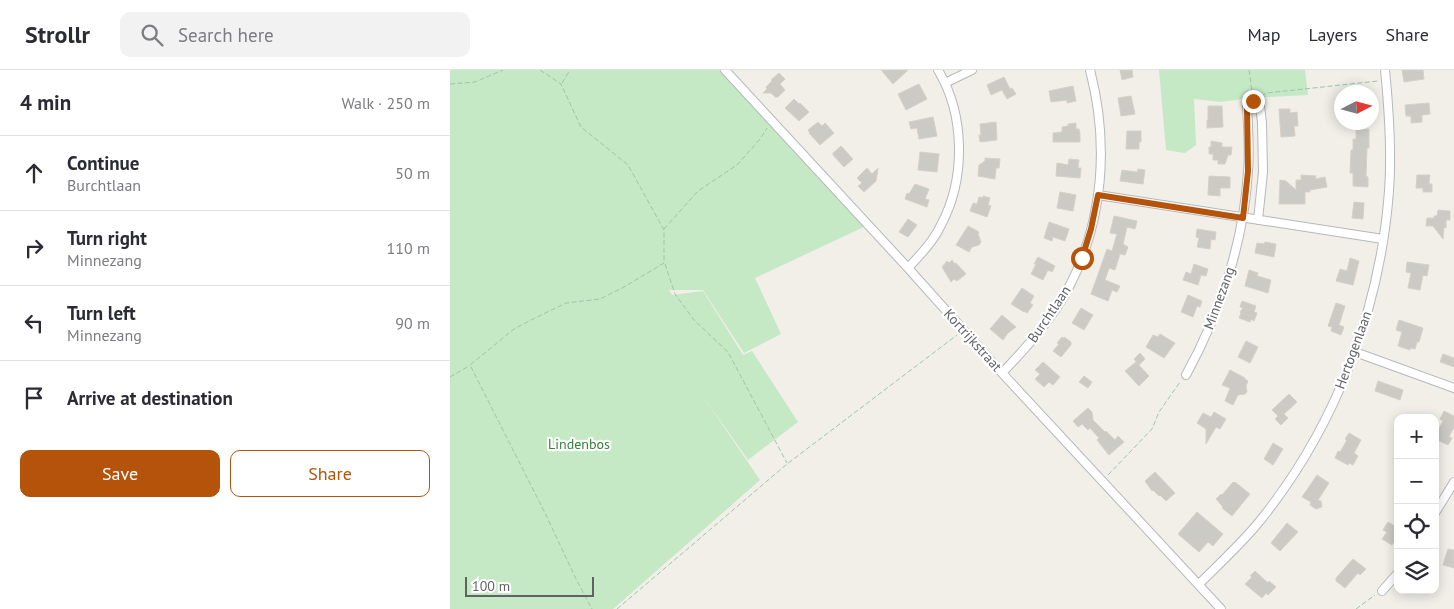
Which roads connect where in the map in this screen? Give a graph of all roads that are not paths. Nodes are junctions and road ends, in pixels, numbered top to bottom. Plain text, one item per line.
1 (725, 70) edge
2 (938, 70) edge
3 (972, 70) edge
4 (1090, 70) edge
5 (1385, 70) edge
6 (945, 82) junction
7 (1098, 195) junction
8 (1243, 218) junction
9 (1258, 220) junction
10 (1383, 239) junction
11 (908, 268) junction
12 (1355, 352) junction
13 (1002, 373) junction
14 (1186, 375) road end
15 (1454, 388) edge
16 (1454, 482) edge
17 (1439, 506) edge
18 (1394, 577) edge
19 (1198, 584) junction
20 (1382, 590) road end
21 (1222, 609) edge

1 - 11 street, Kortrijkstraat
2 - 6 street
3 - 6 street
4 - 7 street, Burchtlaan
5 - 10 street, Hertogenlaan
6 - 11 street
7 - 8 street
7 - 13 street, Burchtlaan
8 - 9 street
8 - 9 street, Minnezang
8 - 14 street, Minnezang
9 - 10 street
10 - 12 street, Hertogenlaan
11 - 13 street, Kortrijkstraat
12 - 15 street
12 - 19 street, Hertogenlaan
13 - 19 street, Kortrijkstraat
16 - 17 street
18 - 20 street
19 - 21 street, Kortrijkstraat

